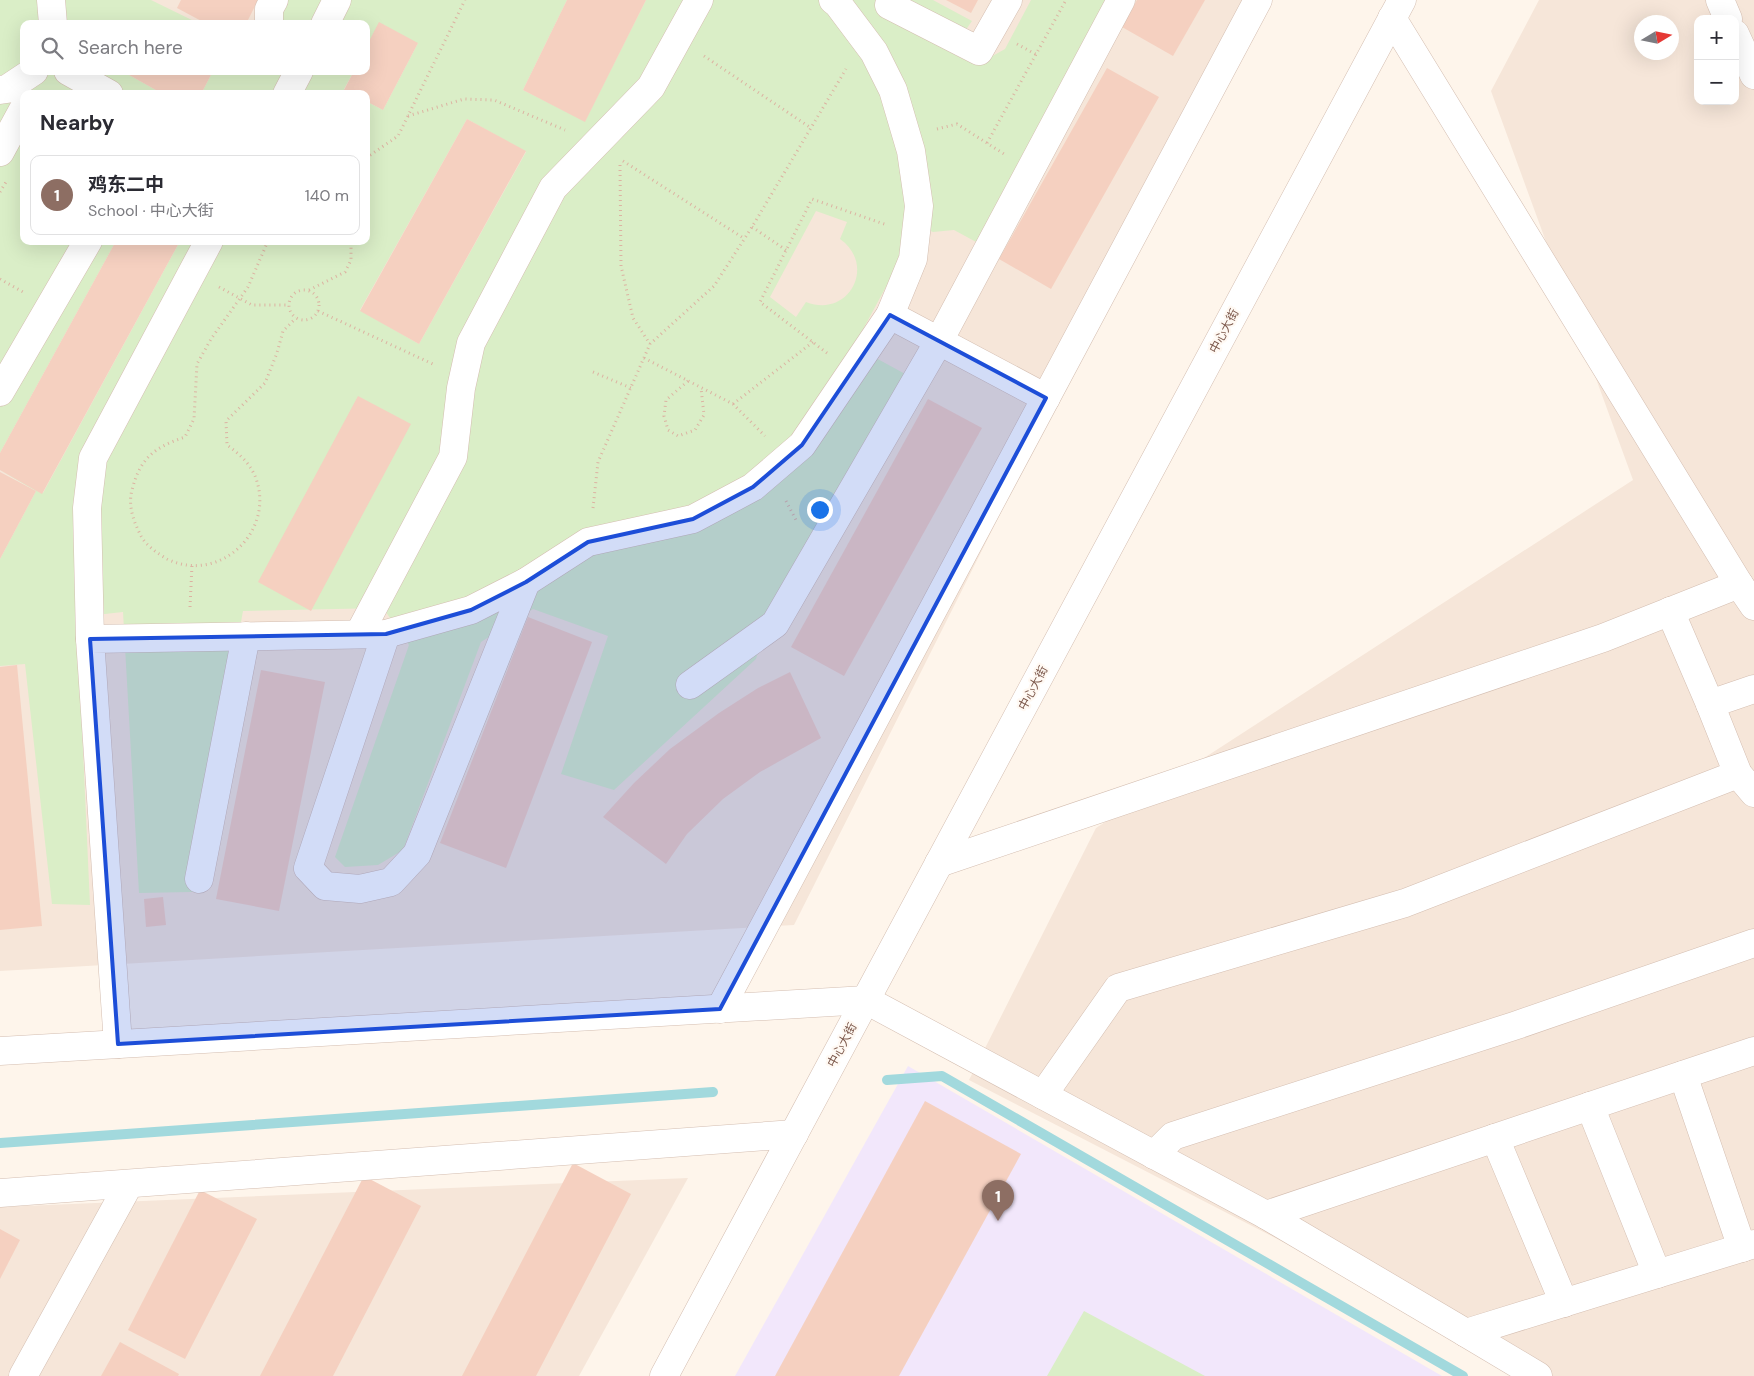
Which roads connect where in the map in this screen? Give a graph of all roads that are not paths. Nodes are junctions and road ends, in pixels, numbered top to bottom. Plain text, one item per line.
1 (51, 0) edge
2 (274, 0) edge
3 (337, 0) edge
4 (700, 0) edge
5 (833, 0) edge
6 (1008, 0) edge
7 (1121, 0) edge
8 (1258, 0) edge
9 (1720, 0) edge
10 (890, 2) edge
11 (1397, 9) edge
12 (1726, 15) edge
13 (53, 20) edge
14 (269, 20) edge
15 (327, 20) edge
16 (1739, 43) edge
17 (869, 45) junction
18 (28, 75) edge
19 (42, 75) edge
20 (75, 75) edge
21 (297, 75) edge
22 (1754, 75) edge
23 (0, 90) edge
24 (34, 90) edge
25 (102, 90) edge
26 (289, 90) edge
27 (20, 115) edge
28 (0, 152) edge
29 (86, 245) edge
30 (207, 245) edge
31 (890, 315) junction
32 (939, 341) junction
33 (0, 392) edge
34 (1046, 398) junction
35 (526, 582) junction
36 (1738, 584) junction
37 (1754, 606) edge
38 (1670, 612) junction
39 (372, 634) junction
40 (246, 636) junction
41 (90, 639) junction
42 (690, 685) dead end
43 (1754, 689) edge
44 (1710, 704) junction
45 (1746, 784) edge
46 (939, 863) junction
47 (199, 878) dead end
48 (1754, 943) edge
49 (866, 1000) junction
50 (720, 1009) junction
51 (118, 1044) junction
52 (0, 1051) edge
53 (1754, 1051) edge
54 (1683, 1075) junction
55 (1043, 1095) junction
56 (1590, 1106) junction
57 (794, 1134) junction
58 (1495, 1138) junction
59 (1154, 1155) junction
60 (129, 1184) junction
61 (0, 1193) edge
62 (1266, 1215) junction
63 (1748, 1246) edge
64 (1657, 1274) junction
65 (1564, 1303) junction
66 (1466, 1334) junction
67 (23, 1376) edge
68 (664, 1376) edge
69 (1538, 1376) edge

1 - 13 street
2 - 14 street
3 - 15 street
4 - 39 street
5 - 17 street
6 - 10 street
7 - 32 street
8 - 34 street
9 - 12 street
10 - 17 street
11 - 36 street
11 - 46 street, 中心大街
16 - 22 street
17 - 31 street
18 - 23 street
19 - 24 street
20 - 25 street
21 - 26 street
27 - 28 street
29 - 33 street
30 - 41 street
31 - 32 street
31 - 35 street
32 - 34 street
32 - 42 street
34 - 50 street
35 - 39 street
35 - 39 street
36 - 37 street
36 - 38 street
38 - 44 street
38 - 46 street
39 - 40 street
40 - 41 street
40 - 47 street
41 - 51 street
43 - 44 street
44 - 45 street
45 - 55 street
46 - 49 street, 中心大街
48 - 59 street
49 - 50 street
49 - 55 street
49 - 57 street, 中心大街
50 - 51 street
51 - 52 street
53 - 54 street
54 - 56 street
54 - 63 street
55 - 59 street
56 - 58 street
56 - 64 street
57 - 60 street
57 - 68 street, 中心大街
58 - 62 street
58 - 65 street
59 - 62 street
60 - 61 street
60 - 67 street
62 - 66 street
63 - 64 street
64 - 65 street
65 - 66 street
66 - 69 street

